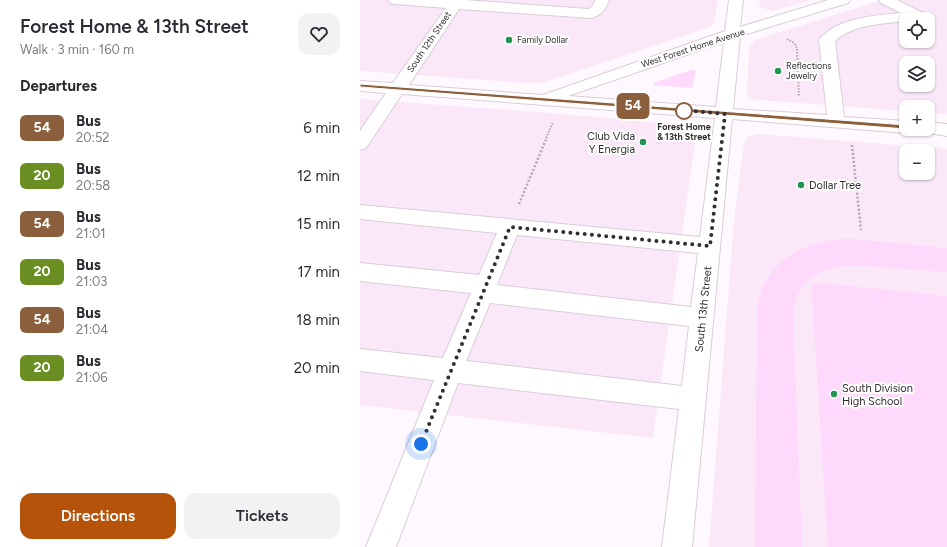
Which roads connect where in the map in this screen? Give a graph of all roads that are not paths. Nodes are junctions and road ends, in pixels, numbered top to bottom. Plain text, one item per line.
1 (395, 0) edge
2 (602, 0) edge
3 (736, 0) edge
4 (844, 0) edge
5 (886, 0) edge
6 (456, 2) edge
7 (732, 34) junction
8 (360, 86) edge
9 (398, 88) junction
10 (543, 99) junction
11 (725, 114) junction
12 (836, 122) junction
13 (899, 126) edge
14 (935, 129) edge
15 (947, 130) edge
16 (360, 144) edge
17 (360, 212) edge
18 (510, 227) junction
19 (710, 246) junction
20 (360, 272) edge
21 (484, 289) junction
22 (702, 318) junction
23 (360, 360) edge
24 (450, 371) junction
25 (694, 399) junction
26 (381, 547) edge
27 (677, 547) edge

1 - 6 street
2 - 6 street
3 - 7 street, South 13th Street
4 - 7 street, West Forest Home Avenue
5 - 12 street
6 - 9 street, South 12th Street
7 - 10 street, West Forest Home Avenue
7 - 11 street, South 13th Street
8 - 9 street
9 - 10 street
9 - 16 street, South 12th Street
10 - 11 street
11 - 12 street
11 - 19 street, South 13th Street
12 - 13 street
14 - 15 street
17 - 18 street
18 - 19 street
18 - 21 street
19 - 22 street, South 13th Street
20 - 21 street
21 - 22 street
21 - 24 street
22 - 25 street, South 13th Street
23 - 24 street
24 - 25 street
24 - 26 street
25 - 27 street, South 13th Street

